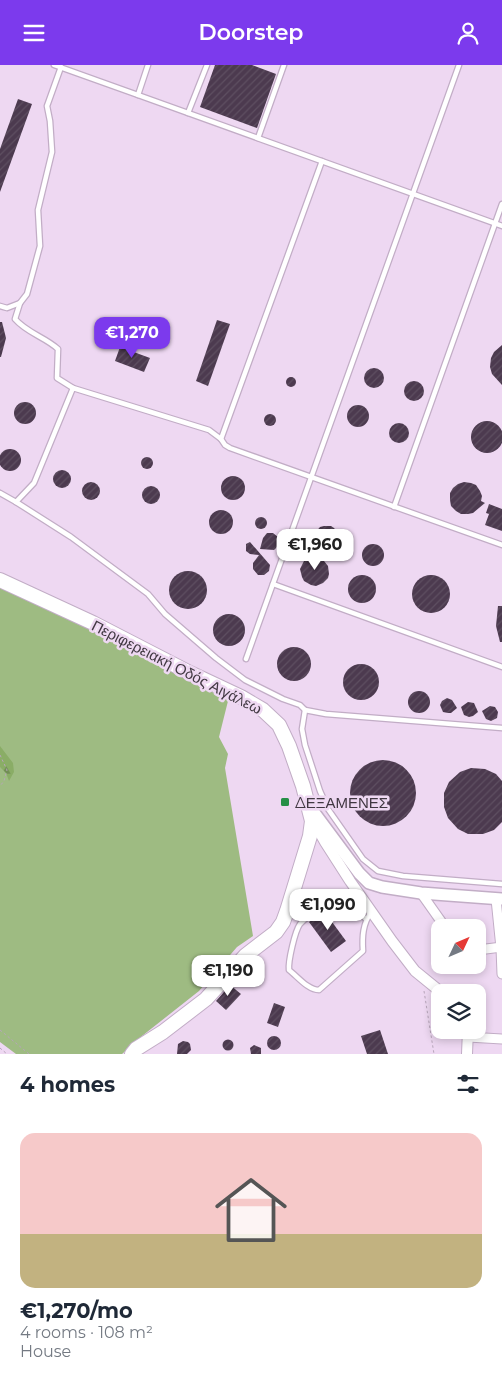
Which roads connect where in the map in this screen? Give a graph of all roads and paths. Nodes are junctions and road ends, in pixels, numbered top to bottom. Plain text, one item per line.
1 (54, 65) edge
2 (148, 65) edge
3 (207, 65) edge
4 (284, 65) edge
5 (459, 65) edge
6 (60, 67) junction
7 (138, 95) junction
8 (188, 113) junction
9 (258, 138) junction
10 (322, 161) junction
11 (413, 194) junction
12 (502, 204) edge
13 (495, 223) junction
14 (502, 225) edge
15 (20, 303) junction
16 (0, 305) edge
17 (72, 388) junction
18 (221, 439) junction
19 (311, 477) junction
20 (0, 493) edge
21 (16, 502) junction
22 (394, 507) junction
23 (502, 545) edge
24 (0, 579) edge
25 (273, 584) junction
26 (246, 659) dead end
27 (502, 667) edge
28 (305, 710) junction
29 (502, 728) edge
30 (0, 755) edge
31 (0, 786) edge
32 (309, 806) junction
33 (323, 826) junction
34 (502, 884) edge
35 (421, 893) junction
36 (499, 899) edge
37 (369, 915) junction
38 (439, 919) edge
39 (502, 947) edge
40 (486, 949) edge
41 (502, 974) edge
42 (423, 978) junction
43 (431, 984) edge
44 (0, 1030) edge
45 (486, 1036) edge
46 (468, 1039) edge
47 (502, 1039) edge
48 (0, 1048) edge
49 (7, 1054) edge
50 (30, 1054) edge
51 (132, 1054) edge
52 (434, 1054) edge
53 (467, 1054) edge

1 - 6 lane
2 - 7 lane
3 - 8 lane
4 - 9 lane
5 - 11 lane
6 - 7 lane
6 - 15 lane
7 - 8 lane
8 - 9 lane
9 - 10 lane
10 - 11 lane
10 - 18 lane
11 - 13 lane
11 - 19 lane
12 - 13 lane
13 - 14 lane
13 - 22 lane
15 - 16 lane
15 - 17 lane
17 - 18 lane
17 - 21 lane
18 - 19 lane
19 - 22 lane
19 - 25 lane
20 - 21 lane
21 - 28 lane
22 - 23 lane
24 - 32 highway, Περιφερειακή Οδός Αιγάλεω
25 - 26 lane
25 - 27 lane
28 - 29 lane
28 - 34 lane
30 - 31 path
32 - 33 main road
32 - 51 highway, Περιφερειακή Οδός Αιγάλεω
33 - 35 main road
33 - 37 street
35 - 36 main road
35 - 38 street
36 - 39 street
37 - 37 lane
37 - 42 street
39 - 40 street
39 - 41 street
42 - 43 street
42 - 52 path
44 - 50 path
45 - 47 street
46 - 53 street
48 - 49 path

